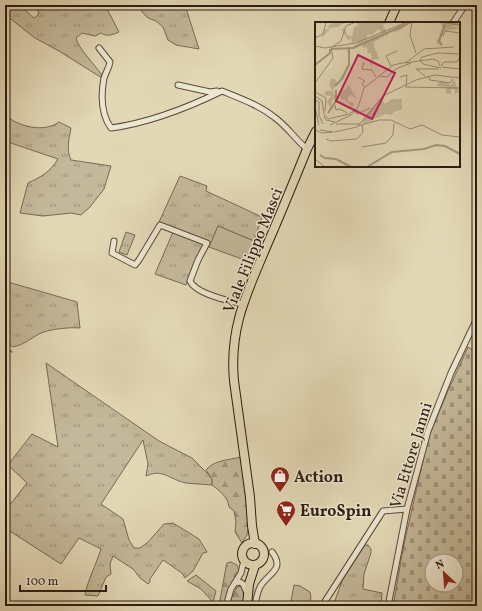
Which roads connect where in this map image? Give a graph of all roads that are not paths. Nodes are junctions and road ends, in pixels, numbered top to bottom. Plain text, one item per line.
1 (396, 5) edge
2 (465, 5) edge
3 (389, 22) edge
4 (454, 22) edge
5 (99, 48) dead end
6 (178, 85) dead end
7 (222, 90) junction
8 (315, 133) edge
9 (307, 149) junction
10 (114, 240) dead end
11 (242, 304) junction
12 (477, 318) edge
13 (407, 509) junction
14 (252, 526) junction
15 (255, 544) junction
16 (246, 546) junction
17 (272, 552) dead end
18 (245, 562) junction
19 (255, 565) junction
20 (235, 583) junction
21 (249, 584) junction
22 (248, 604) edge
23 (226, 606) edge
24 (322, 606) edge
25 (388, 606) edge

1 - 3 main road
2 - 4 street
5 - 7 street
6 - 7 street
7 - 9 street
8 - 9 main road, Viale Filippo Masci
9 - 11 main road, Viale Filippo Masci
10 - 11 street
11 - 14 main road, Viale Filippo Masci
12 - 13 street, Via Ettore Janni
13 - 24 street
13 - 25 street, Via Ettore Janni
14 - 15 main road, Viale Filippo Masci
14 - 16 main road, Viale Filippo Masci
15 - 16 main road
15 - 19 main road
16 - 18 main road
17 - 22 street
18 - 19 main road
18 - 20 street
18 - 21 main road
19 - 21 main road
20 - 22 street
20 - 23 street
21 - 22 main road

